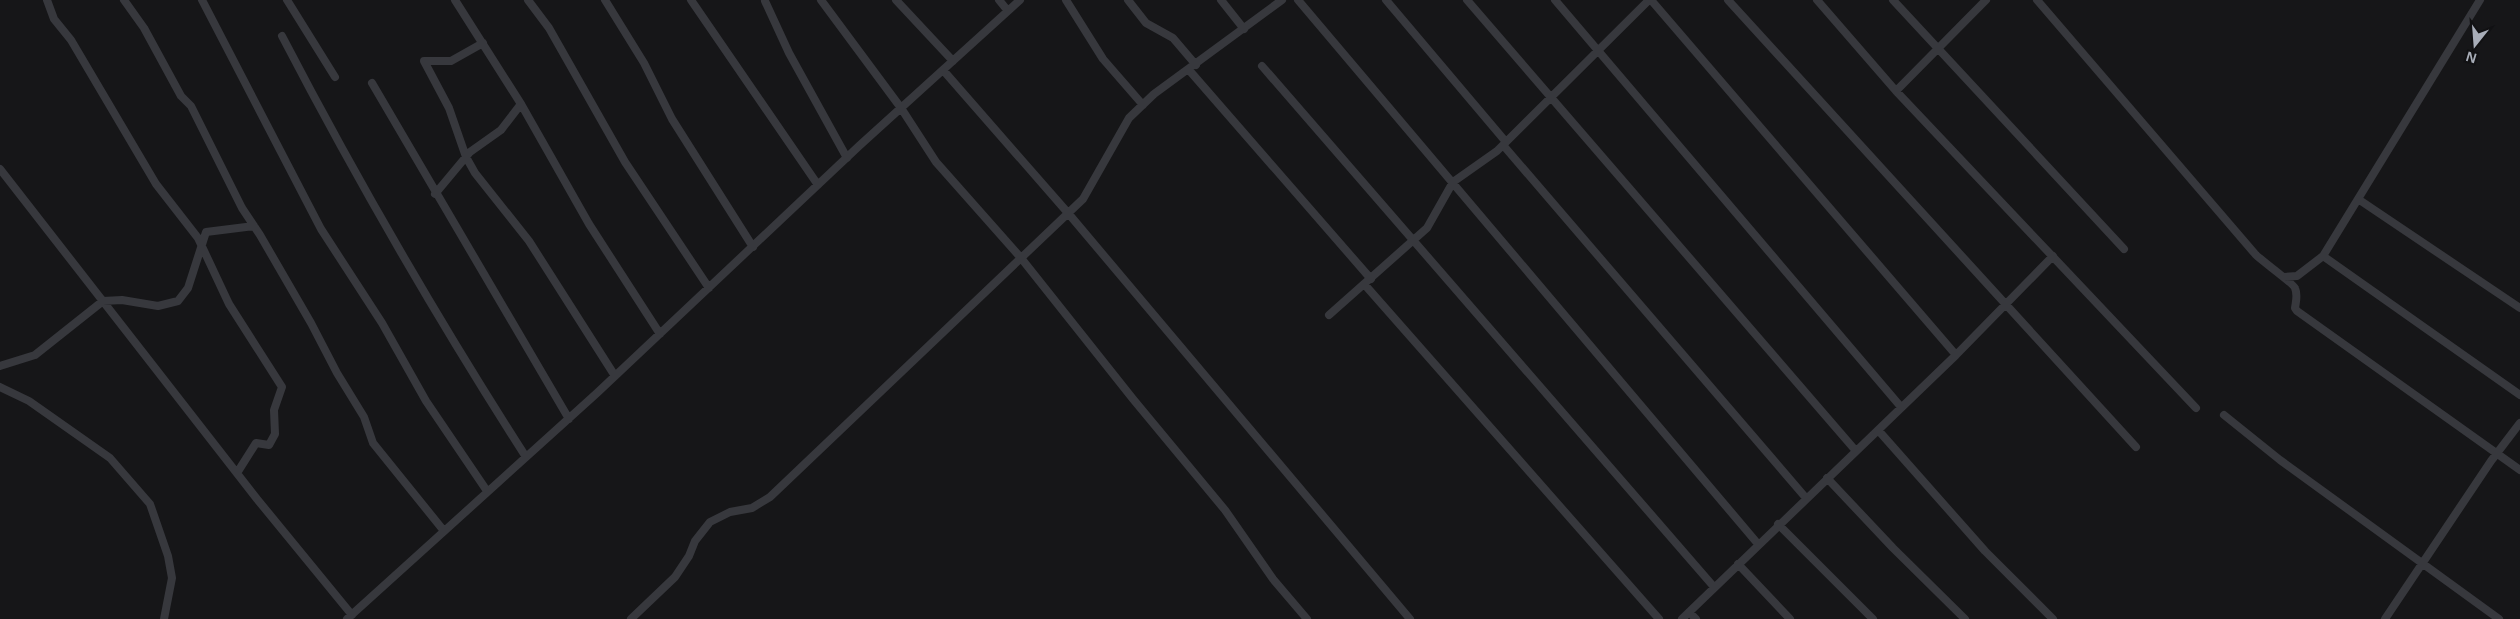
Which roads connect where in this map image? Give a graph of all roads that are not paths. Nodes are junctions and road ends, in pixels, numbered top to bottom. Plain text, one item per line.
1 (47, 0) edge
2 (124, 0) edge
3 (202, 0) edge
4 (287, 0) edge
5 (455, 0) edge
6 (528, 0) edge
7 (605, 0) edge
8 (691, 0) edge
9 (821, 0) edge
10 (896, 0) edge
11 (999, 0) edge
12 (1020, 0) edge
13 (1066, 0) edge
14 (1128, 0) edge
15 (1221, 0) edge
16 (1282, 0) edge
17 (1298, 0) edge
18 (1386, 0) edge
19 (1467, 0) edge
20 (1555, 0) edge
21 (1650, 0) edge
22 (1728, 0) edge
23 (1817, 0) edge
24 (1893, 0) edge
25 (1986, 0) edge
26 (2037, 0) edge
27 (2480, 0) edge
28 (765, 2) dead end
29 (1008, 11) junction
30 (1244, 29) junction
31 (282, 36) dead end
32 (483, 44) junction
33 (1598, 49) junction
34 (1939, 50) junction
35 (953, 61) junction
36 (1262, 66) dead end
37 (1192, 67) junction
38 (943, 70) junction
39 (335, 77) dead end
40 (372, 83) dead end
41 (1896, 90) junction
42 (1550, 98) junction
43 (521, 104) junction
44 (1143, 105) junction
45 (901, 108) junction
46 (1505, 144) junction
47 (466, 157) junction
48 (847, 158) junction
49 (0, 168) edge
50 (1453, 182) junction
51 (818, 185) junction
52 (436, 193) junction
53 (2358, 199) junction
54 (1068, 213) junction
55 (254, 226) junction
56 (1415, 240) junction
57 (201, 244) junction
58 (753, 247) junction
59 (2124, 249) dead end
60 (2053, 256) junction
61 (2323, 256) junction
62 (1021, 258) junction
63 (2282, 277) junction
64 (1368, 282) junction
65 (709, 288) junction
66 (103, 301) junction
67 (2004, 305) junction
68 (2520, 308) edge
69 (1329, 316) dead end
70 (660, 334) junction
71 (1956, 355) junction
72 (0, 366) edge
73 (615, 376) junction
74 (0, 388) edge
75 (2520, 395) edge
76 (1901, 407) junction
77 (2196, 408) dead end
78 (2224, 415) dead end
79 (569, 419) junction
80 (2520, 423) edge
81 (1878, 430) junction
82 (2136, 447) dead end
83 (1856, 451) junction
84 (2497, 454) junction
85 (526, 456) junction
86 (2520, 470) edge
87 (236, 473) junction
88 (1827, 478) junction
89 (487, 491) junction
90 (1806, 498) junction
91 (1778, 524) junction
92 (444, 531) junction
93 (1758, 544) junction
94 (2422, 563) junction
95 (1738, 564) junction
96 (1714, 586) junction
97 (1689, 612) junction
98 (350, 617) edge
99 (164, 619) edge
100 (631, 619) edge
101 (1307, 619) edge
102 (1410, 619) edge
103 (1659, 619) edge
104 (1682, 619) edge
105 (1696, 619) edge
106 (1790, 619) edge
107 (1874, 619) edge
108 (1965, 619) edge
109 (2053, 619) edge
110 (2385, 619) edge
111 (2499, 619) edge

1 - 57 street
2 - 55 street
3 - 89 street
4 - 39 street
5 - 32 street
6 - 65 street
7 - 58 street
8 - 51 street
9 - 45 street
10 - 35 street
11 - 29 street
12 - 29 street
13 - 44 street
14 - 37 street
15 - 30 street
16 - 30 street
17 - 50 street
18 - 46 street
19 - 42 street
20 - 33 street
21 - 33 street
21 - 71 street
22 - 67 street
23 - 41 street
24 - 34 street
25 - 34 street
26 - 63 street
27 - 53 street
28 - 48 street
29 - 35 street
30 - 37 street
31 - 85 street
32 - 43 street
32 - 47 street
33 - 42 street
33 - 76 street
34 - 41 street
34 - 59 street
35 - 38 street
36 - 56 street
37 - 44 street
37 - 64 street
38 - 45 street
38 - 54 street
40 - 52 street
41 - 60 street
42 - 46 street
42 - 83 street
43 - 47 street
43 - 70 street
44 - 54 street
45 - 48 street
45 - 62 street
46 - 50 street
46 - 90 street
47 - 52 street
47 - 73 street
48 - 51 street
49 - 66 street
50 - 56 street
50 - 93 street
51 - 58 street
52 - 79 street
53 - 61 street
53 - 68 street
54 - 62 street
54 - 102 street
55 - 57 street
55 - 92 street
56 - 64 street
56 - 96 street
57 - 66 street
57 - 87 street
58 - 65 street
60 - 67 street
60 - 77 street
61 - 63 street
61 - 75 street
62 - 100 street
62 - 101 street
63 - 84 street
64 - 69 street
64 - 103 street
65 - 70 street
66 - 72 street
66 - 87 street
67 - 71 street
67 - 82 street
70 - 73 street
71 - 76 street
73 - 79 street
74 - 99 street
76 - 81 street
78 - 94 street
79 - 85 street
80 - 84 street
81 - 83 street
81 - 109 street
83 - 88 street
84 - 86 street
84 - 94 street
85 - 89 street
87 - 98 street
88 - 90 street
88 - 108 street
89 - 92 street
90 - 91 street
91 - 93 street
91 - 107 street
92 - 98 street
93 - 95 street
94 - 110 street
94 - 111 street
95 - 96 street
95 - 106 street
96 - 97 street
97 - 104 street
97 - 105 street

